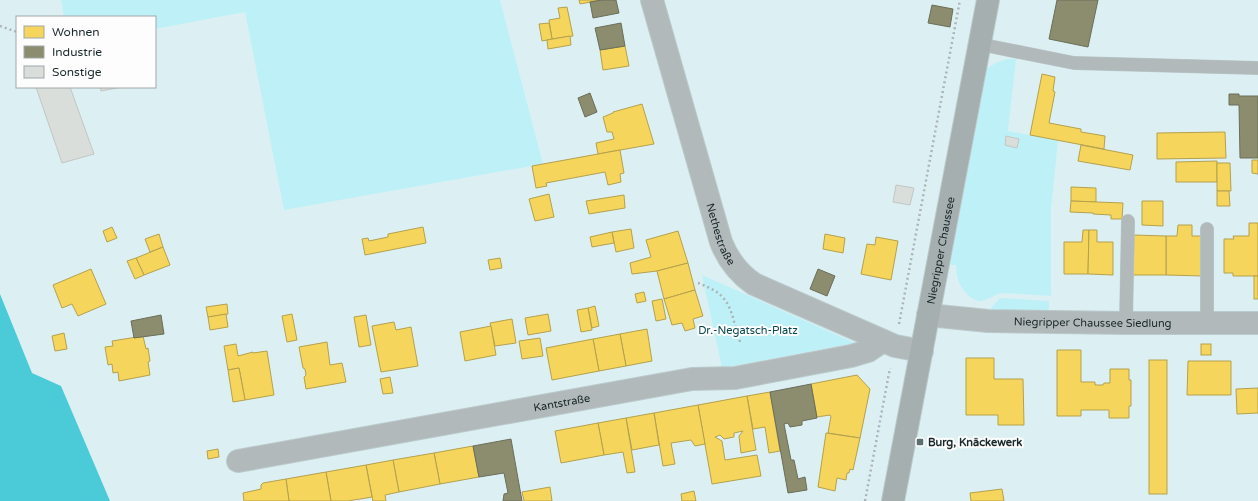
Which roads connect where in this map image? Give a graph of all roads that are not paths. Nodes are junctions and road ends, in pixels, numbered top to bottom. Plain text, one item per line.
1 (652, 0) edge
2 (988, 0) edge
3 (979, 44) junction
4 (1258, 68) edge
5 (1128, 220) dead end
6 (1207, 229) dead end
7 (928, 315) junction
8 (1126, 323) junction
9 (1207, 323) junction
10 (1258, 324) edge
11 (889, 343) junction
12 (922, 351) junction
13 (238, 461) dead end
14 (893, 501) edge

1 - 11 street, Nethestraße
2 - 3 main road, Niegripper Chaussee
3 - 4 lane
3 - 7 main road, Niegripper Chaussee
5 - 8 lane
6 - 9 lane
7 - 8 street, Niegripper Chaussee Siedlung
7 - 12 main road, Niegripper Chaussee
8 - 9 street, Niegripper Chaussee Siedlung
9 - 10 street, Niegripper Chaussee Siedlung
11 - 12 street, Nethestraße
11 - 13 street, Kantstraße
12 - 14 main road, Niegripper Chaussee

